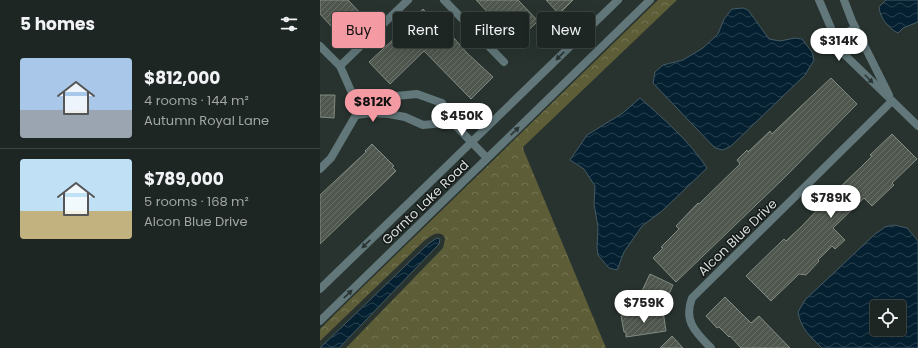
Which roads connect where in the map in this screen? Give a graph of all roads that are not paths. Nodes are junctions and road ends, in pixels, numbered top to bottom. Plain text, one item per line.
1 (408, 0) edge
2 (444, 0) edge
3 (618, 0) edge
4 (650, 0) edge
5 (819, 0) edge
6 (844, 0) edge
7 (855, 28) junction
8 (836, 38) junction
9 (320, 46) edge
10 (504, 62) dead end
11 (340, 66) junction
12 (355, 100) junction
13 (892, 101) junction
14 (356, 115) junction
15 (452, 122) junction
16 (918, 126) edge
17 (471, 142) junction
18 (487, 158) junction
19 (320, 169) edge
20 (320, 289) edge
21 (320, 321) edge
22 (711, 348) edge

1 - 11 street
2 - 10 street
3 -> 17 street, Gornto Lake Road
18 -> 4 street, Gornto Lake Road
5 - 8 street
6 - 7 street
7 - 8 street
7 - 13 street
8 -> 13 street
9 - 11 street
11 - 12 street
12 - 14 street
12 - 15 street
13 - 16 street
13 - 22 street, Alcon Blue Drive
14 - 15 street
14 - 19 street
15 - 17 street
17 - 18 street
17 -> 20 street, Gornto Lake Road
21 -> 18 street, Gornto Lake Road

